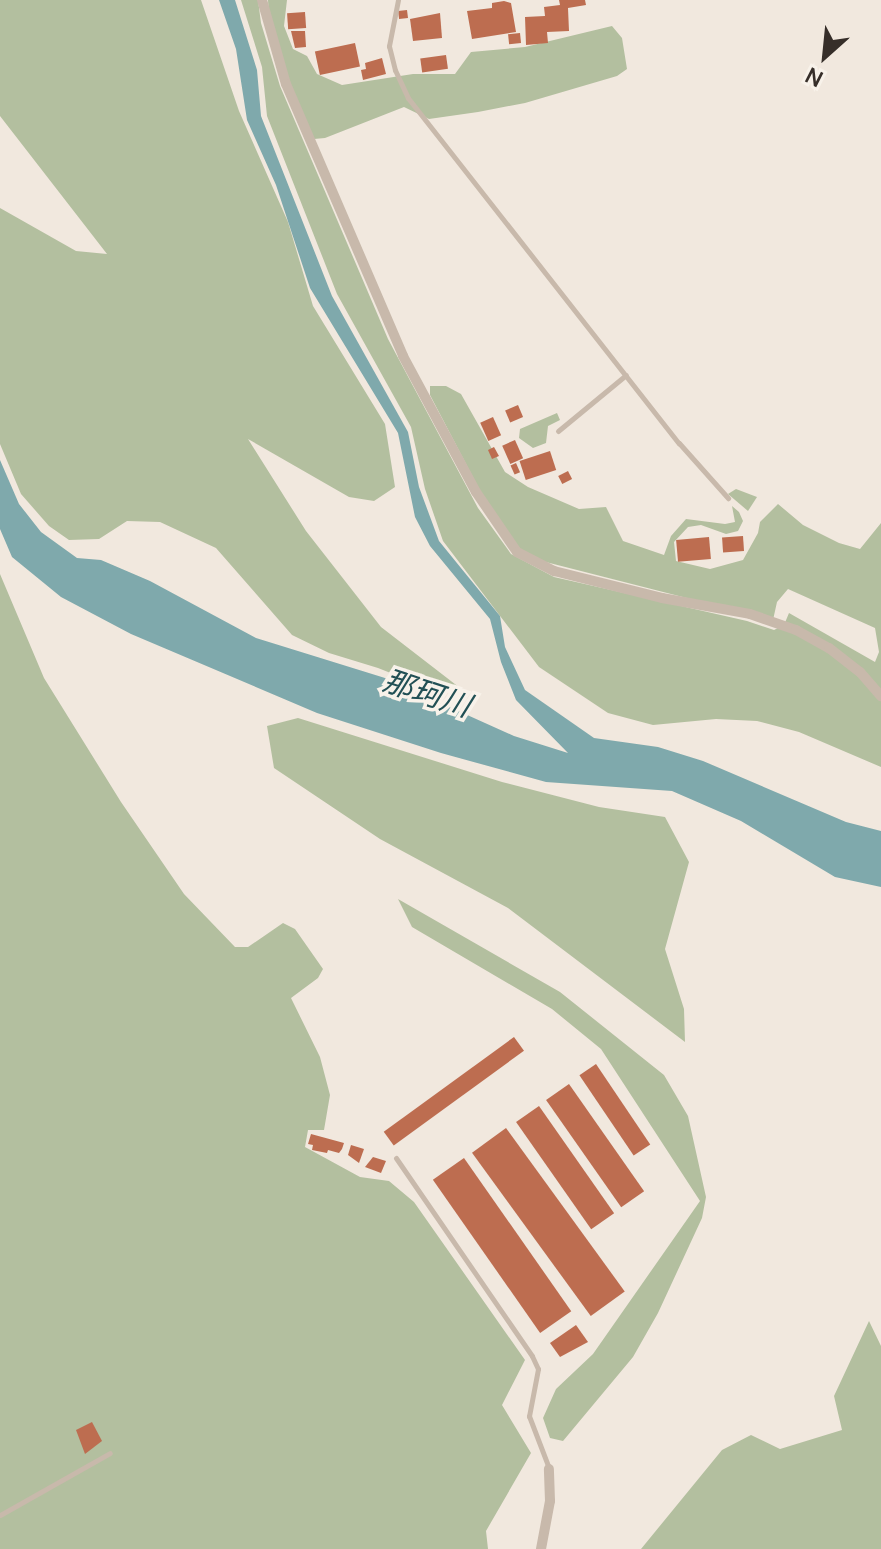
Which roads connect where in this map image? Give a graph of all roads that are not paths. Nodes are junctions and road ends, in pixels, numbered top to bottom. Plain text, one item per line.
1 (262, 0) edge
2 (398, 0) edge
3 (626, 375) junction
4 (558, 431) dead end
5 (728, 498) dead end
6 (881, 696) edge
7 (396, 1158) dead end
8 (110, 1453) dead end
9 (549, 1469) joint
10 (0, 1515) edge
11 (541, 1549) edge

1 - 6 street
2 - 3 lane
3 - 4 lane
3 - 5 lane
7 - 9 lane
8 - 10 lane
9 - 11 street

